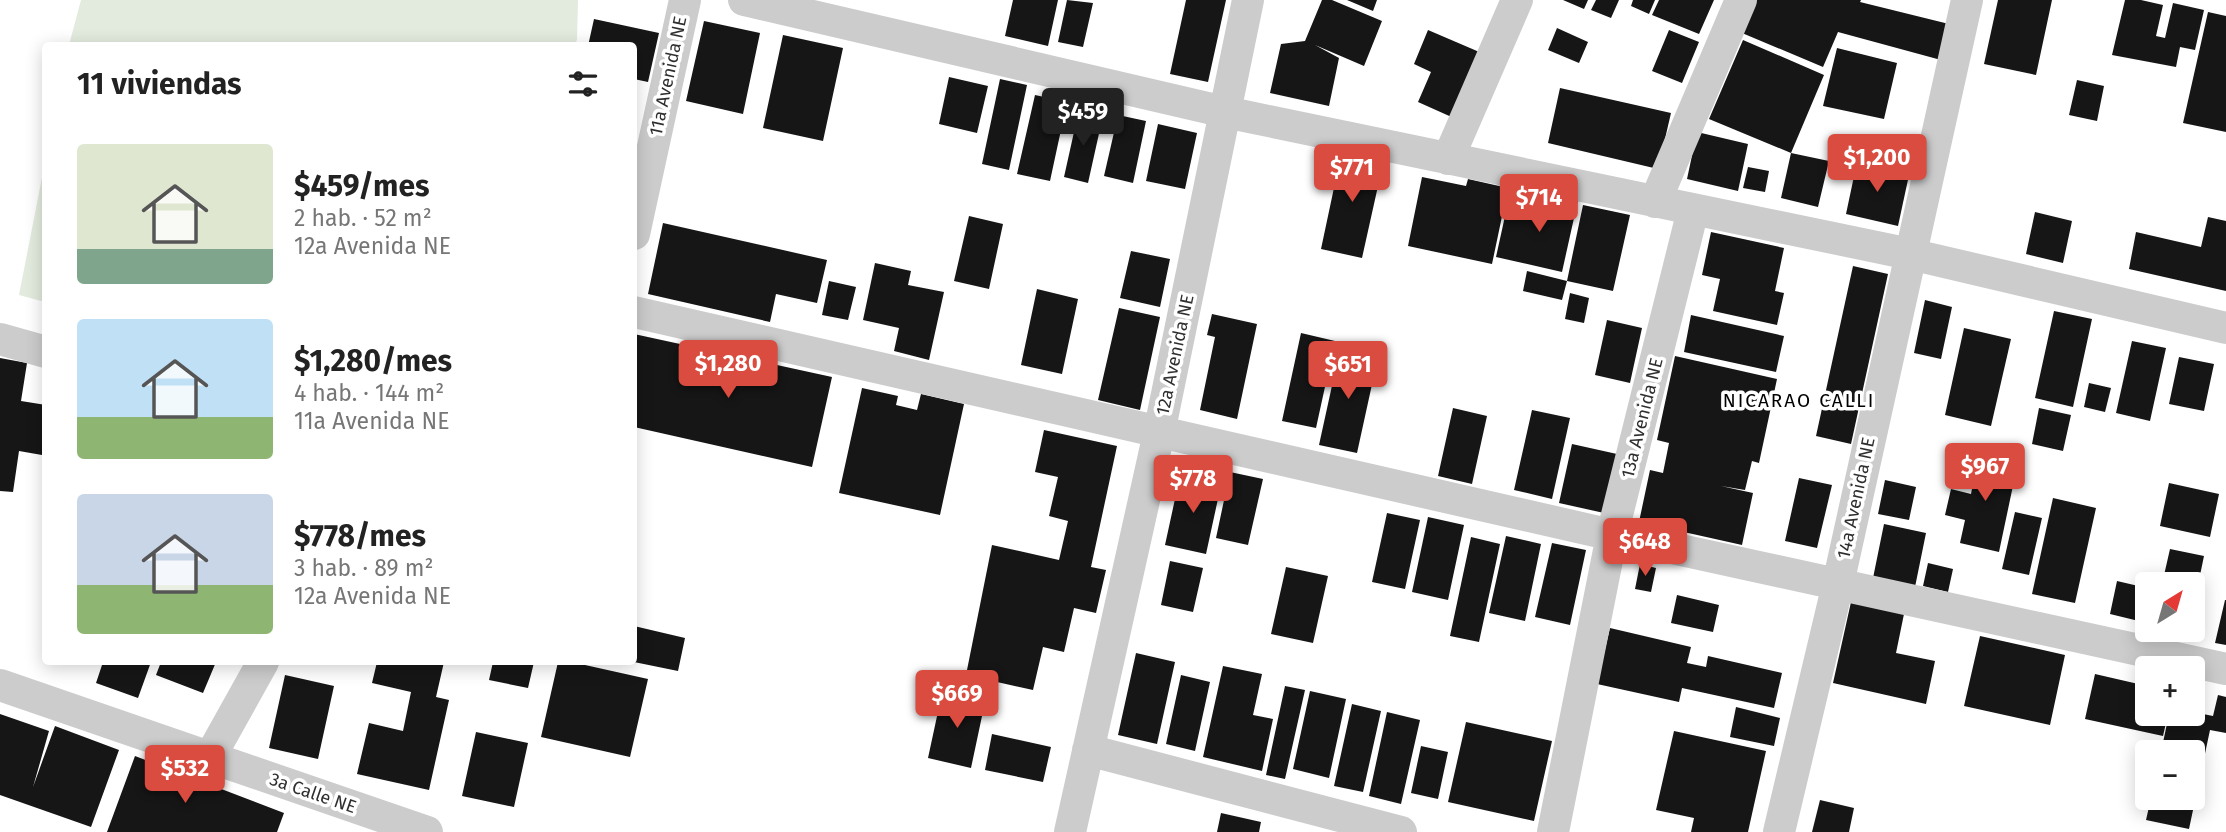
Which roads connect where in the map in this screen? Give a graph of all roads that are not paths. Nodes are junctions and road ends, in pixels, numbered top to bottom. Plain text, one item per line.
1 (685, 0) edge
2 (744, 0) edge
3 (1248, 0) edge
4 (1517, 0) edge
5 (1741, 0) edge
6 (1968, 0) edge
7 (1225, 113) junction
8 (1448, 159) junction
9 (1656, 202) junction
10 (1693, 210) junction
11 (637, 220) edge
12 (1910, 254) junction
13 (637, 313) edge
14 (2226, 328) edge
15 (0, 339) edge
16 (42, 351) edge
17 (1159, 433) junction
18 (1612, 535) junction
19 (1838, 584) junction
20 (261, 665) edge
21 (2226, 668) edge
22 (0, 685) edge
23 (1088, 750) junction
24 (209, 757) junction
25 (427, 832) edge
26 (1070, 832) edge
27 (1401, 832) edge
28 (1553, 832) edge
29 (1779, 832) edge

1 - 11 street, 11a Avenida NE
2 - 7 street
3 - 7 street, 12a Avenida NE
4 - 8 street
5 - 9 street
6 - 12 street, 14a Avenida NE
7 - 8 street
7 - 17 street, 12a Avenida NE
8 - 9 street
9 - 10 street
10 - 12 street
10 - 18 street, 13a Avenida NE
12 - 14 street
12 - 19 street, 14a Avenida NE
13 - 17 street
15 - 16 street
17 - 18 street
17 - 23 street, 12a Avenida NE
18 - 19 street
18 - 28 street, 13a Avenida NE
19 - 21 street
19 - 29 street, 14a Avenida NE
20 - 24 street
22 - 24 street, 3a Calle NE
23 - 26 street, 12a Avenida NE
23 - 27 street
24 - 25 street, 3a Calle NE

